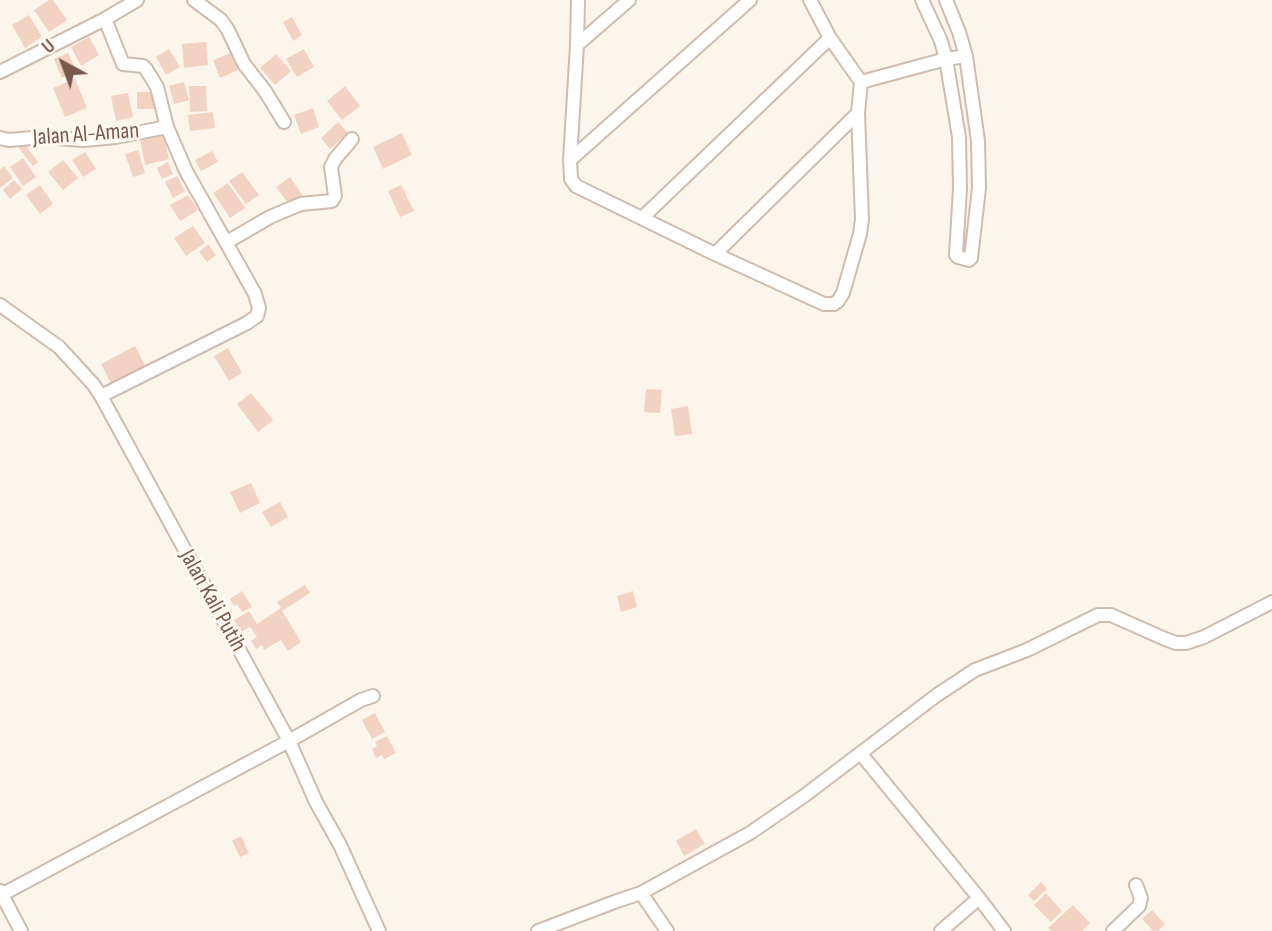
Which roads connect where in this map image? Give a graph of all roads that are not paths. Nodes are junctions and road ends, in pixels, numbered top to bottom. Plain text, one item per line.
1 (137, 0) edge
2 (194, 0) edge
3 (578, 0) edge
4 (629, 0) edge
5 (750, 0) edge
6 (810, 0) edge
7 (922, 0) edge
8 (946, 0) edge
9 (105, 19) junction
10 (830, 38) junction
11 (577, 45) junction
12 (966, 56) junction
13 (946, 59) junction
14 (0, 72) edge
15 (861, 82) junction
16 (859, 113) junction
17 (284, 122) dead end
18 (167, 127) junction
19 (0, 138) edge
20 (352, 139) dead end
21 (570, 160) junction
22 (642, 218) junction
23 (227, 242) junction
24 (715, 254) junction
25 (0, 305) edge
26 (100, 396) junction
27 (1272, 602) edge
28 (373, 696) dead end
29 (289, 741) junction
30 (861, 754) junction
31 (1136, 885) dead end
32 (1, 892) edge
33 (641, 894) junction
34 (979, 898) junction
35 (21, 931) edge
36 (379, 931) edge
37 (538, 931) edge
38 (667, 931) edge
39 (941, 931) edge
40 (1003, 931) edge
41 (1112, 931) edge

1 - 9 street
2 - 17 street
3 - 11 street
4 - 11 street
5 - 21 street
6 - 10 street
7 - 13 street
8 - 12 street
9 - 14 street
9 - 18 street, Jalan Al-Aman
10 - 15 street
10 - 22 street
11 - 21 street
12 - 13 street
12 - 13 street
13 - 15 street
15 - 16 street
16 - 24 street
16 - 24 street
18 - 19 street, Jalan Al-Aman
18 - 23 street
20 - 23 street
21 - 22 street
22 - 24 street
23 - 26 street
25 - 26 street, Jalan Kali Putih
26 - 29 street, Jalan Kali Putih
27 - 30 street
28 - 29 street
29 - 32 street
29 - 36 street, Jalan Kali Putih
30 - 33 street
30 - 34 street
31 - 41 street
32 - 35 street
33 - 37 street
33 - 38 street
34 - 39 street
34 - 40 street

